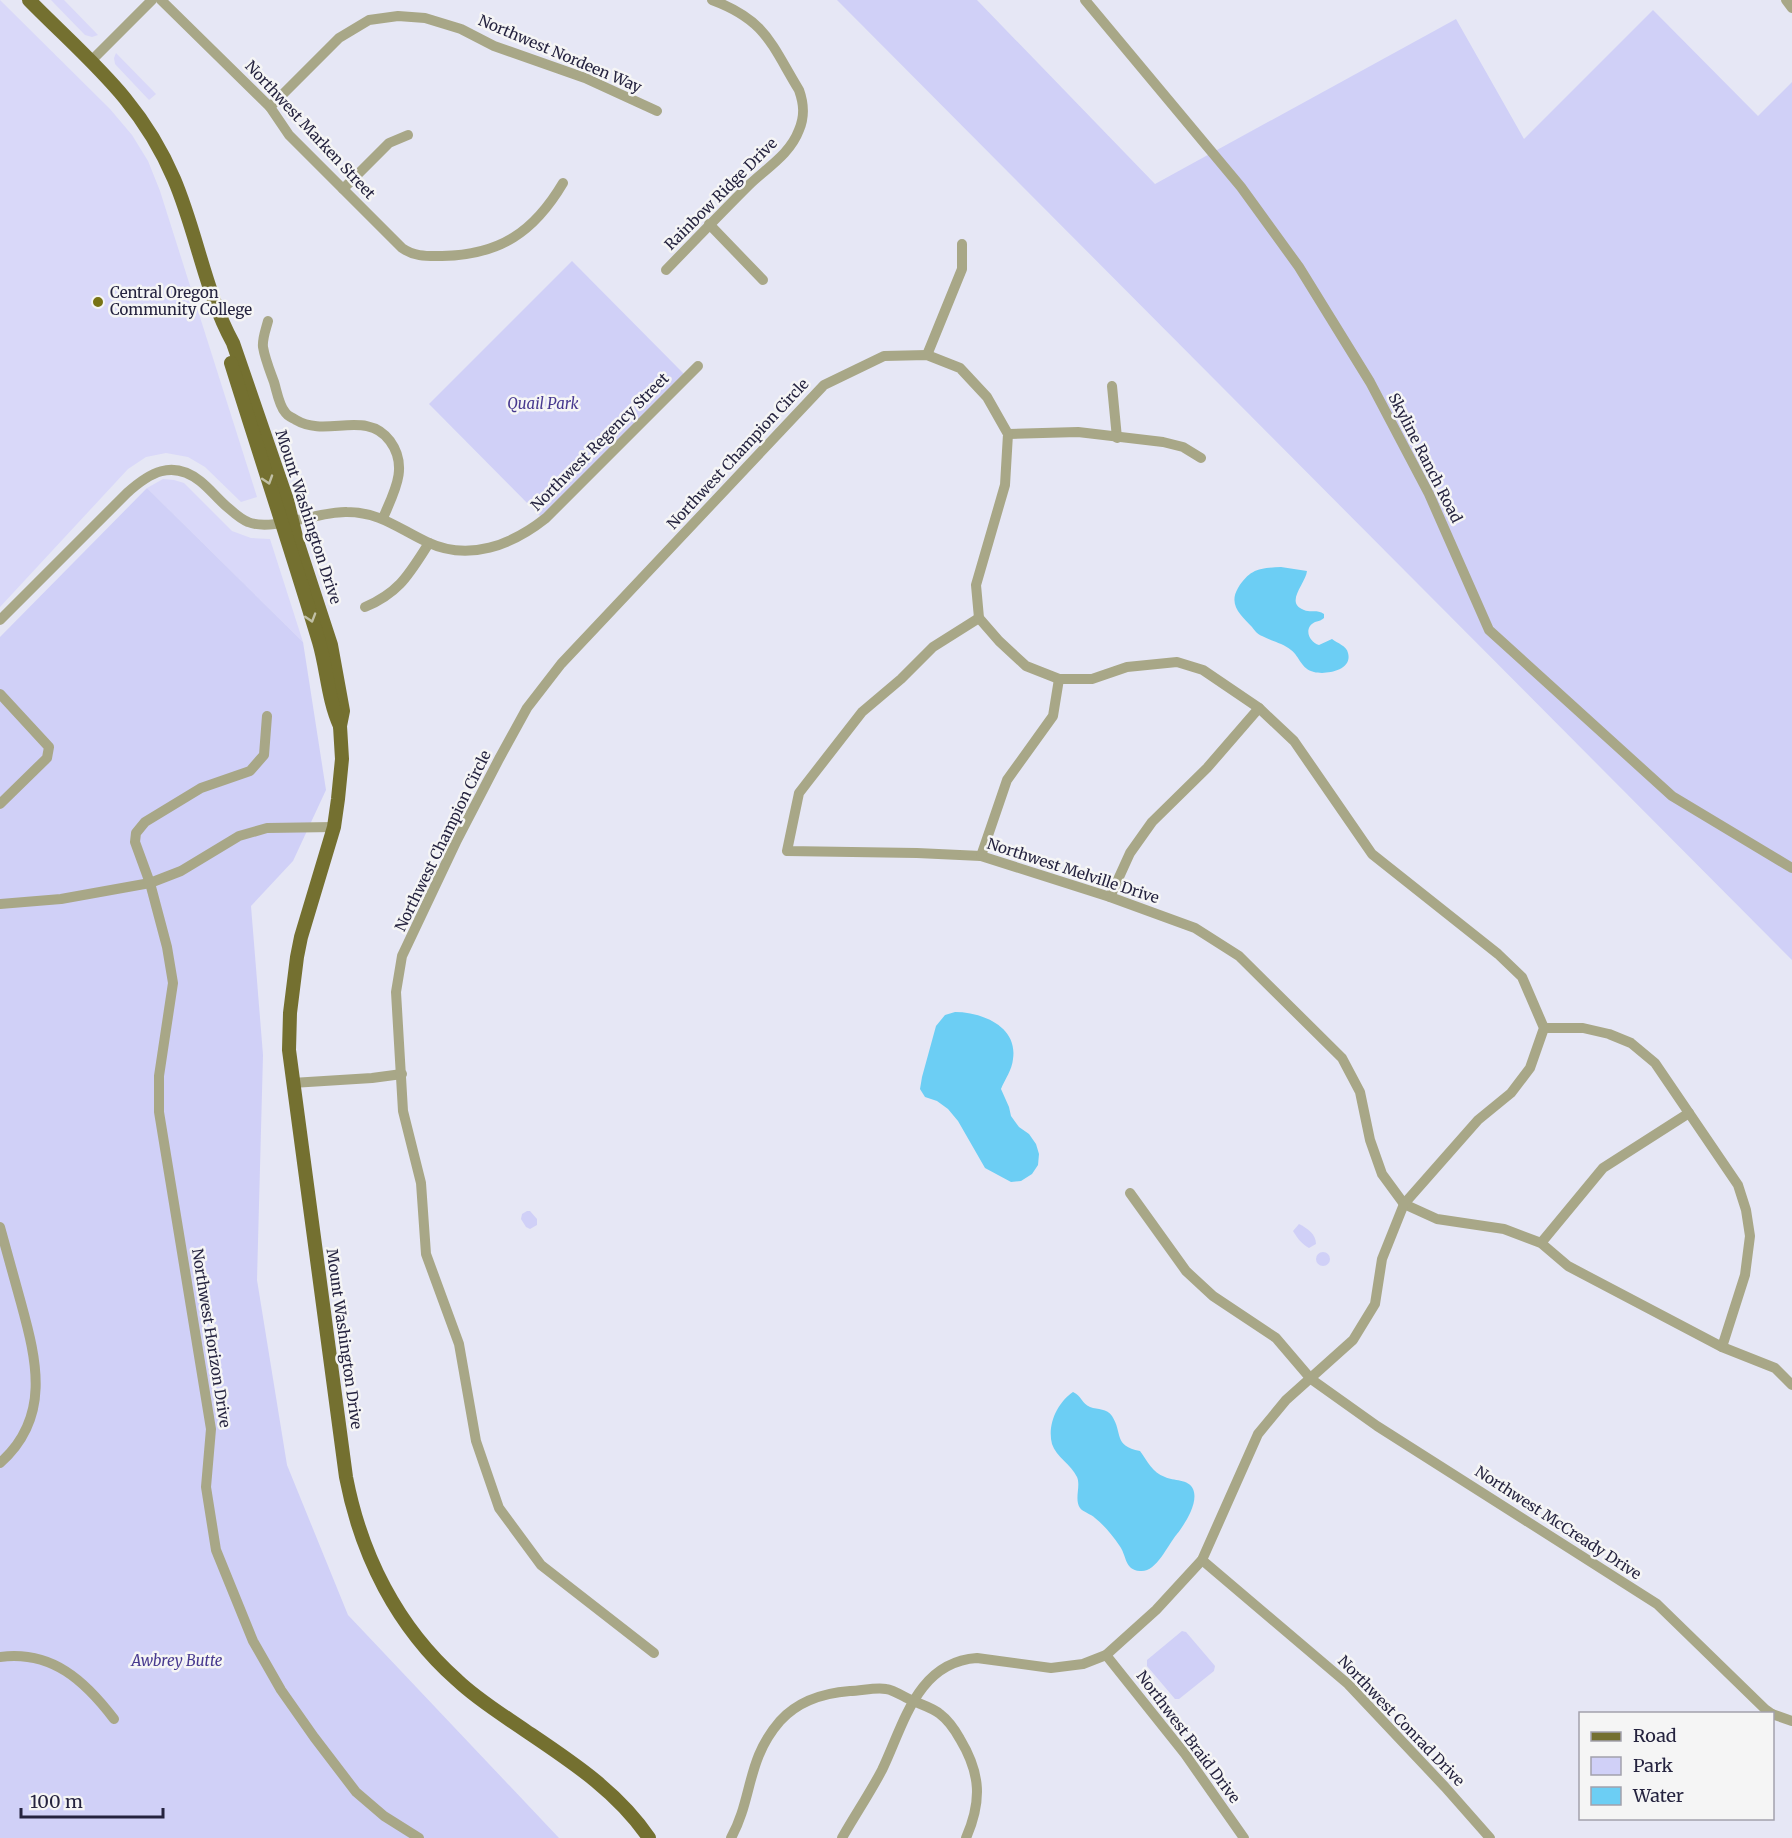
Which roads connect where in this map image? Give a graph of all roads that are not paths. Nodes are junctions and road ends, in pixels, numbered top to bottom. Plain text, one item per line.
1 (28, 0) edge
2 (152, 0) edge
3 (161, 0) edge
4 (712, 0) edge
5 (1085, 0) edge
6 (1097, 0) edge
7 (1105, 24) junction
8 (92, 60) junction
9 (270, 107) junction
10 (657, 111) dead end
11 (408, 135) dead end
12 (562, 183) dead end
13 (343, 189) junction
14 (710, 224) junction
15 (962, 244) dead end
16 (666, 270) dead end
17 (763, 280) dead end
18 (268, 321) dead end
19 (927, 355) junction
20 (698, 366) dead end
21 (1112, 386) dead end
22 (1008, 434) junction
23 (1118, 438) junction
24 (1202, 458) dead end
25 (383, 518) junction
26 (287, 521) junction
27 (429, 543) junction
28 (364, 607) dead end
29 (979, 618) junction
30 (0, 620) edge
31 (1059, 679) junction
32 (0, 694) edge
33 (1259, 708) junction
34 (267, 716) dead end
35 (0, 804) edge
36 (334, 827) junction
37 (981, 856) junction
38 (1792, 868) edge
39 (150, 883) junction
40 (1110, 897) junction
41 (0, 904) edge
42 (1544, 1028) junction
43 (402, 1074) junction
44 (292, 1083) junction
45 (1689, 1113) junction
46 (1130, 1193) dead end
47 (1404, 1204) junction
48 (0, 1227) edge
49 (1541, 1243) junction
50 (1722, 1347) junction
51 (1311, 1379) junction
52 (1792, 1385) edge
53 (0, 1463) edge
54 (1202, 1560) junction
55 (654, 1653) dead end
56 (1106, 1655) junction
57 (0, 1657) edge
58 (913, 1701) junction
59 (1769, 1712) edge
60 (1774, 1715) edge
61 (114, 1719) dead end
62 (1792, 1721) edge
63 (419, 1838) edge
64 (649, 1838) edge
65 (731, 1838) edge
66 (842, 1838) edge
67 (966, 1838) edge
68 (1244, 1838) edge
69 (1490, 1838) edge

1 - 8 main road, Mount Washington Drive
2 - 8 street
3 - 9 street, Northwest Marken Street
4 - 14 street, Rainbow Ridge Drive
5 - 7 street, Skyline Ranch Road
6 - 7 street
7 - 38 street, Skyline Ranch Road
8 - 26 main road, Mount Washington Drive
9 - 10 street, Northwest Nordeen Way
9 - 13 street, Northwest Marken Street
11 - 13 street
12 - 13 street, Northwest Marken Street
14 - 16 street, Rainbow Ridge Drive
14 - 17 street
15 - 19 street
18 - 25 street
19 - 22 street, Northwest Champion Circle
19 - 43 street, Northwest Champion Circle
20 - 27 street, Northwest Regency Street
21 - 23 street
22 - 23 street
22 - 29 street
23 - 24 street
25 - 26 street, Northwest Regency Street
25 - 27 street, Northwest Regency Street
26 - 30 street, Northwest Regency Street
26 - 36 main road, Mount Washington Drive
27 - 28 street
29 - 31 street
29 - 37 street, Northwest Melville Drive
31 - 33 street
31 - 37 street
32 - 35 street
33 - 40 street
33 - 42 street
34 - 39 street, Northwest Horizon Drive
36 - 39 street
36 - 44 main road, Mount Washington Drive
37 - 40 street, Northwest Melville Drive
39 - 41 street
39 - 63 street, Northwest Horizon Drive
40 - 47 street, Northwest Melville Drive
42 - 45 street
42 - 47 street
43 - 44 street
43 - 55 street, Northwest Champion Circle
44 - 64 main road, Mount Washington Drive
45 - 49 street
45 - 50 street
46 - 51 street, Northwest McCready Drive
47 - 49 street
47 - 51 street
48 - 53 street
49 - 50 street
50 - 52 street
51 - 54 street
51 - 59 street, Northwest McCready Drive
54 - 56 street
54 - 69 street, Northwest Conrad Drive
56 - 58 street
56 - 68 street, Northwest Braid Drive
57 - 61 street
58 - 65 street
58 - 66 street
58 - 67 street
60 - 62 street, Northwest McCready Drive

